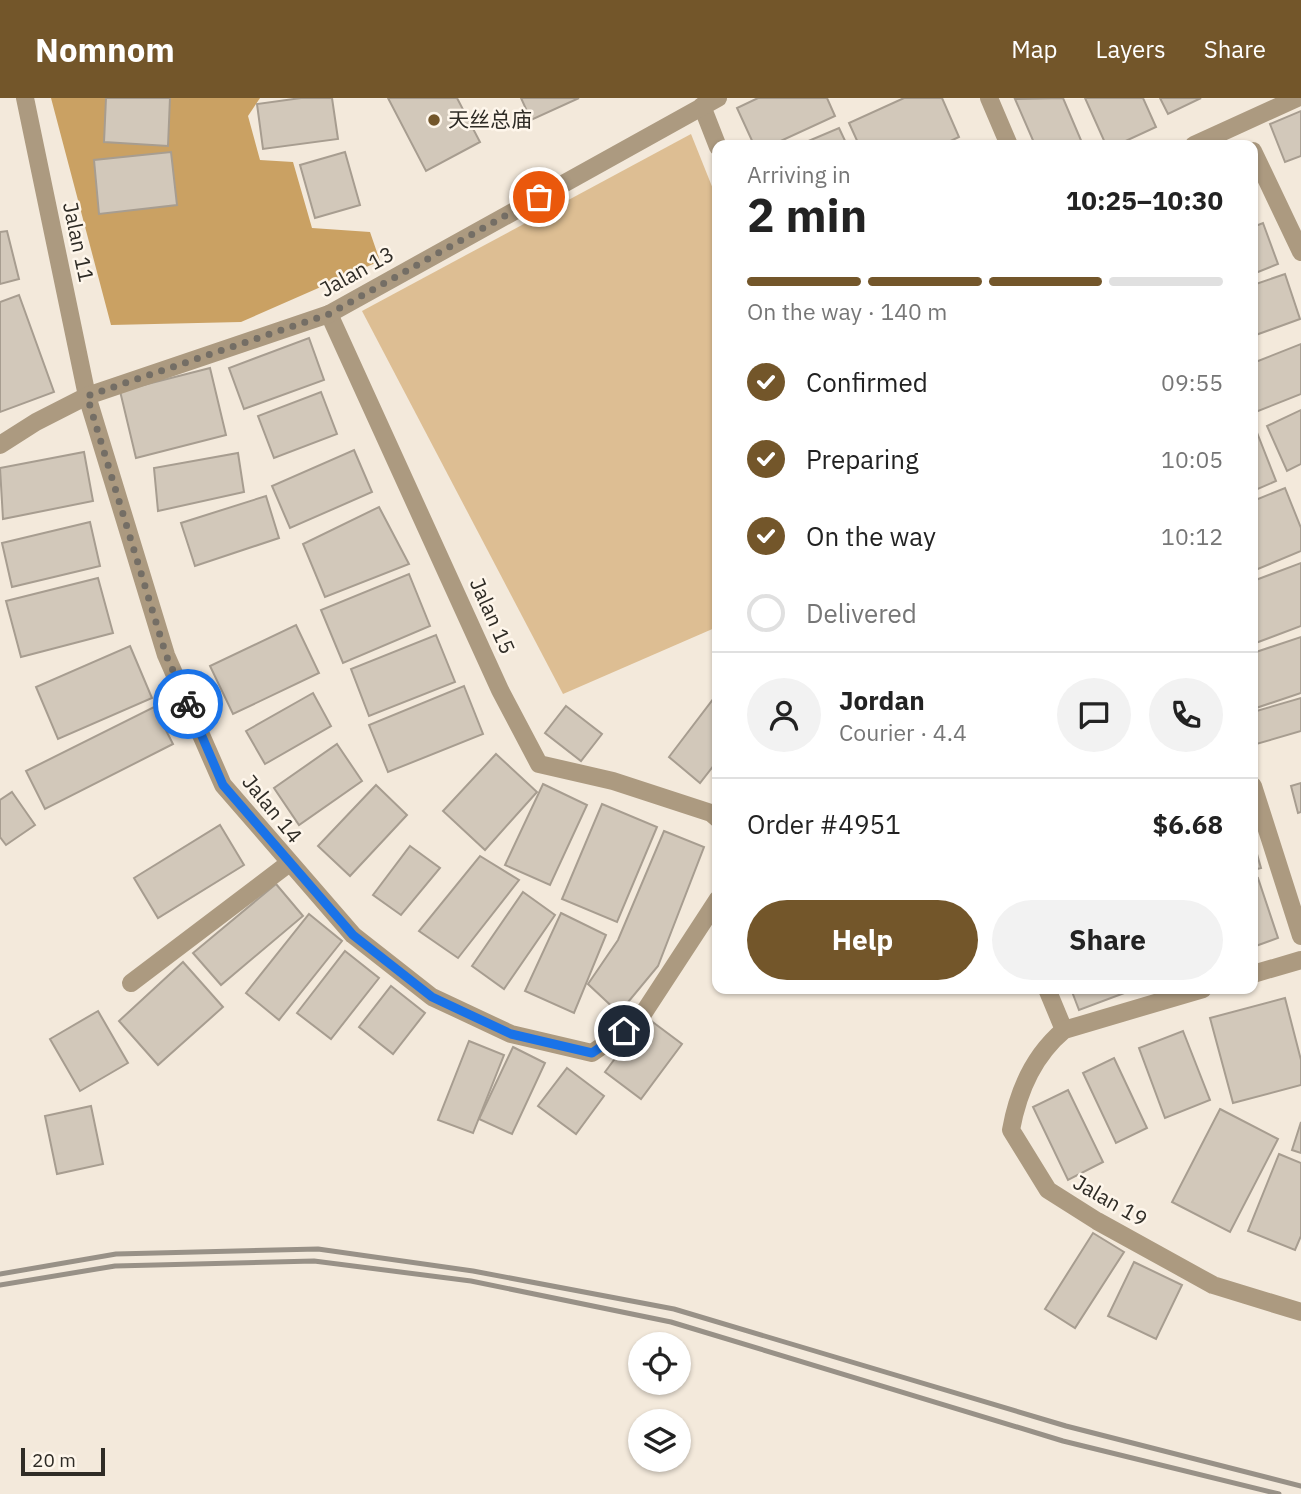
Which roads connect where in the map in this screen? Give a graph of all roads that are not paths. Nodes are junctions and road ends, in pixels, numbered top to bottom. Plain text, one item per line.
1 (25, 98) edge
2 (718, 98) edge
3 (989, 98) edge
4 (1297, 98) edge
5 (702, 106) junction
6 (1240, 125) junction
7 (715, 140) edge
8 (1007, 140) edge
9 (1206, 140) edge
10 (1248, 140) edge
11 (1258, 162) edge
12 (1301, 252) edge
13 (329, 314) junction
14 (87, 396) junction
15 (0, 445) edge
16 (1258, 802) edge
17 (712, 814) edge
18 (288, 864) junction
19 (712, 908) edge
20 (1301, 936) edge
21 (1301, 960) edge
22 (1258, 973) edge
23 (131, 983) dead end
24 (1049, 994) edge
25 (1186, 994) edge
26 (1064, 1030) junction
27 (1301, 1312) edge

1 - 14 street, Jalan 11
2 - 5 street, Jalan 13
3 - 8 street
4 - 6 street
5 - 7 street
5 - 13 street, Jalan 13
6 - 9 street
6 - 10 street
11 - 12 street
13 - 14 street, Jalan 13
13 - 17 street, Jalan 15
14 - 15 street, Jalan 13
14 - 18 street, Jalan 14
16 - 20 street
18 - 19 street, Jalan 14
18 - 23 street
21 - 22 street
24 - 26 street
25 - 26 street
26 - 27 street, Jalan 19

